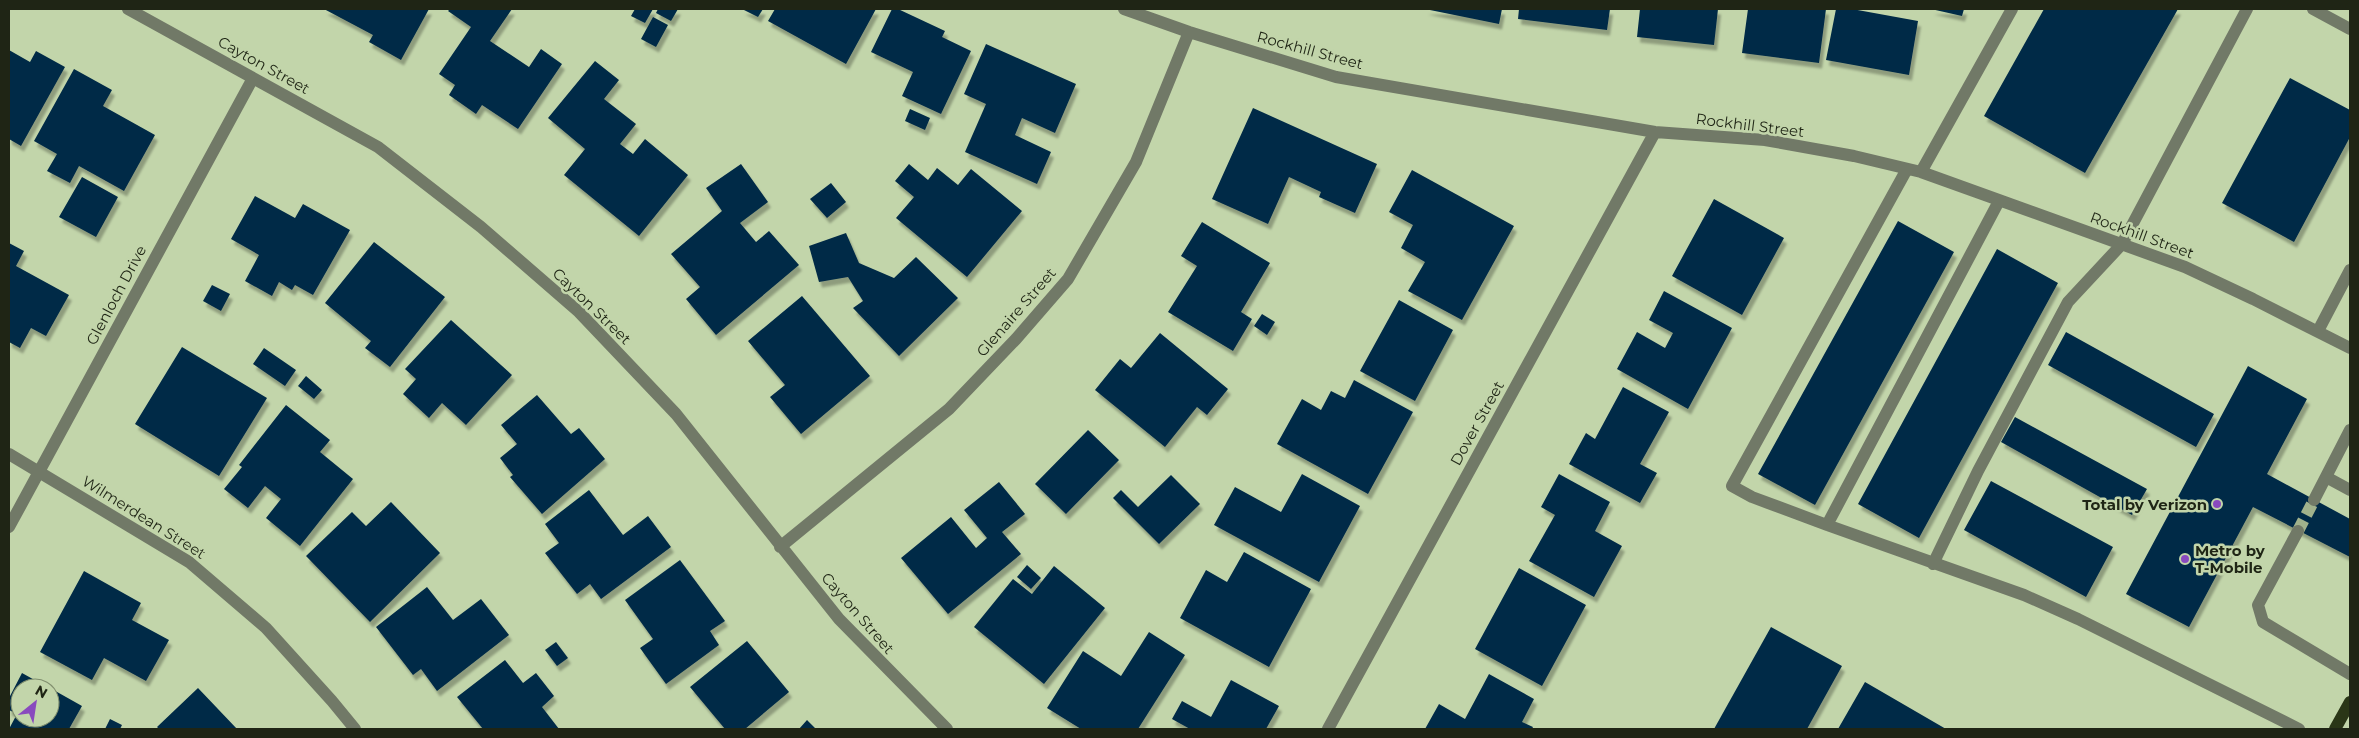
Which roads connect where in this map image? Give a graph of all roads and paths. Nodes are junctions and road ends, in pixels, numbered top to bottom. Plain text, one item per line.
1 (128, 9) edge
2 (1124, 9) edge
3 (2012, 9) edge
4 (2248, 9) edge
5 (2313, 9) edge
6 (2350, 30) edge
7 (1189, 32) junction
8 (253, 78) junction
9 (1655, 132) junction
10 (1907, 168) junction
11 (1921, 172) junction
12 (1999, 201) junction
13 (2122, 244) junction
14 (2350, 270) edge
15 (2318, 330) junction
16 (2350, 348) edge
17 (2350, 430) edge
18 (9, 454) edge
19 (40, 470) junction
20 (2326, 477) junction
21 (2350, 490) edge
22 (2314, 500) tunnel mouth
23 (1826, 525) junction
24 (9, 527) edge
25 (2298, 531) tunnel mouth
26 (780, 547) junction
27 (1933, 564) junction
28 (2350, 674) edge
29 (2350, 702) edge
30 (355, 729) edge
31 (947, 729) edge
32 (1328, 729) edge
33 (2298, 729) edge
34 (2335, 729) edge

1 - 8 street, Cayton Street
2 - 7 street, Rockhill Street
3 - 11 street
4 - 13 street
5 - 6 street
7 - 9 street, Rockhill Street
7 - 26 street, Glenaire Street
8 - 19 street, Glenloch Drive
8 - 26 street, Cayton Street
9 - 10 street, Rockhill Street
9 - 32 street, Dover Street
10 - 11 street, Rockhill Street
10 - 23 street
11 - 12 street, Rockhill Street
12 - 13 street, Rockhill Street
12 - 23 street
13 - 15 street, Rockhill Street
13 - 27 street
14 - 15 street
15 - 16 street, Rockhill Street
17 - 20 street
18 - 19 street, Wilmerdean Street
19 - 24 street, Glenloch Drive
19 - 30 street, Wilmerdean Street
20 - 21 street
20 - 22 street
23 - 27 street
25 - 28 street
26 - 31 street, Cayton Street
27 - 33 street
29 - 34 main road

